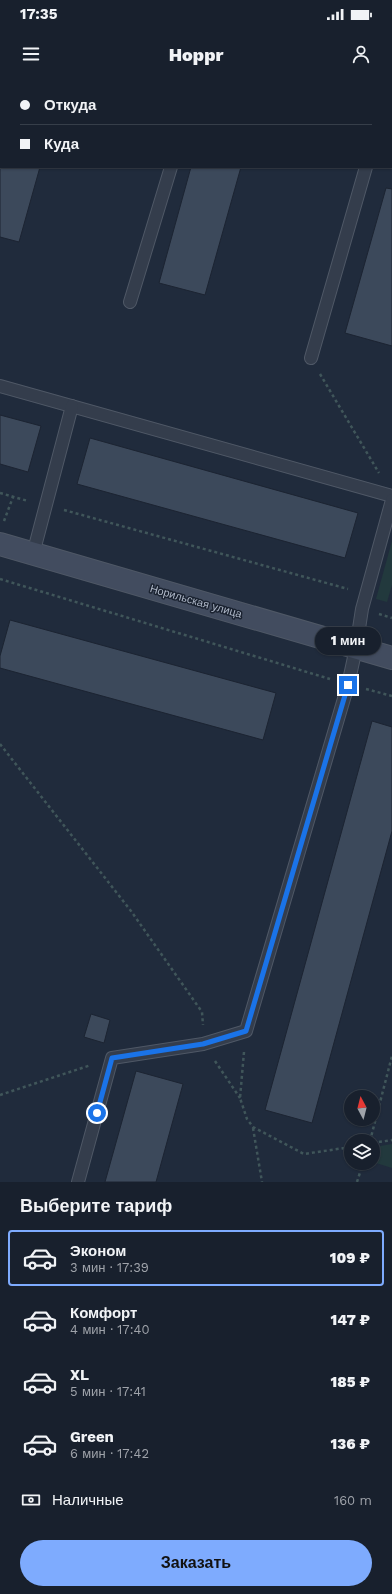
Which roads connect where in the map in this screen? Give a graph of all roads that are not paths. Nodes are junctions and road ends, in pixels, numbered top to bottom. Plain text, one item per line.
1 (171, 168) edge
2 (366, 168) edge
3 (130, 302) dead end
4 (311, 358) road end
5 (0, 386) edge
6 (72, 406) junction
7 (392, 496) edge
8 (392, 500) edge
9 (1, 535) edge
10 (34, 554) junction
11 (356, 648) junction
12 (392, 658) edge
13 (78, 1182) edge

1 - 3 lane
2 - 4 lane
5 - 6 lane
6 - 7 lane
6 - 10 lane
8 - 11 lane
9 - 10 street, Норильская улица
10 - 11 street, Норильская улица
11 - 12 street, Норильская улица
11 - 13 lane

